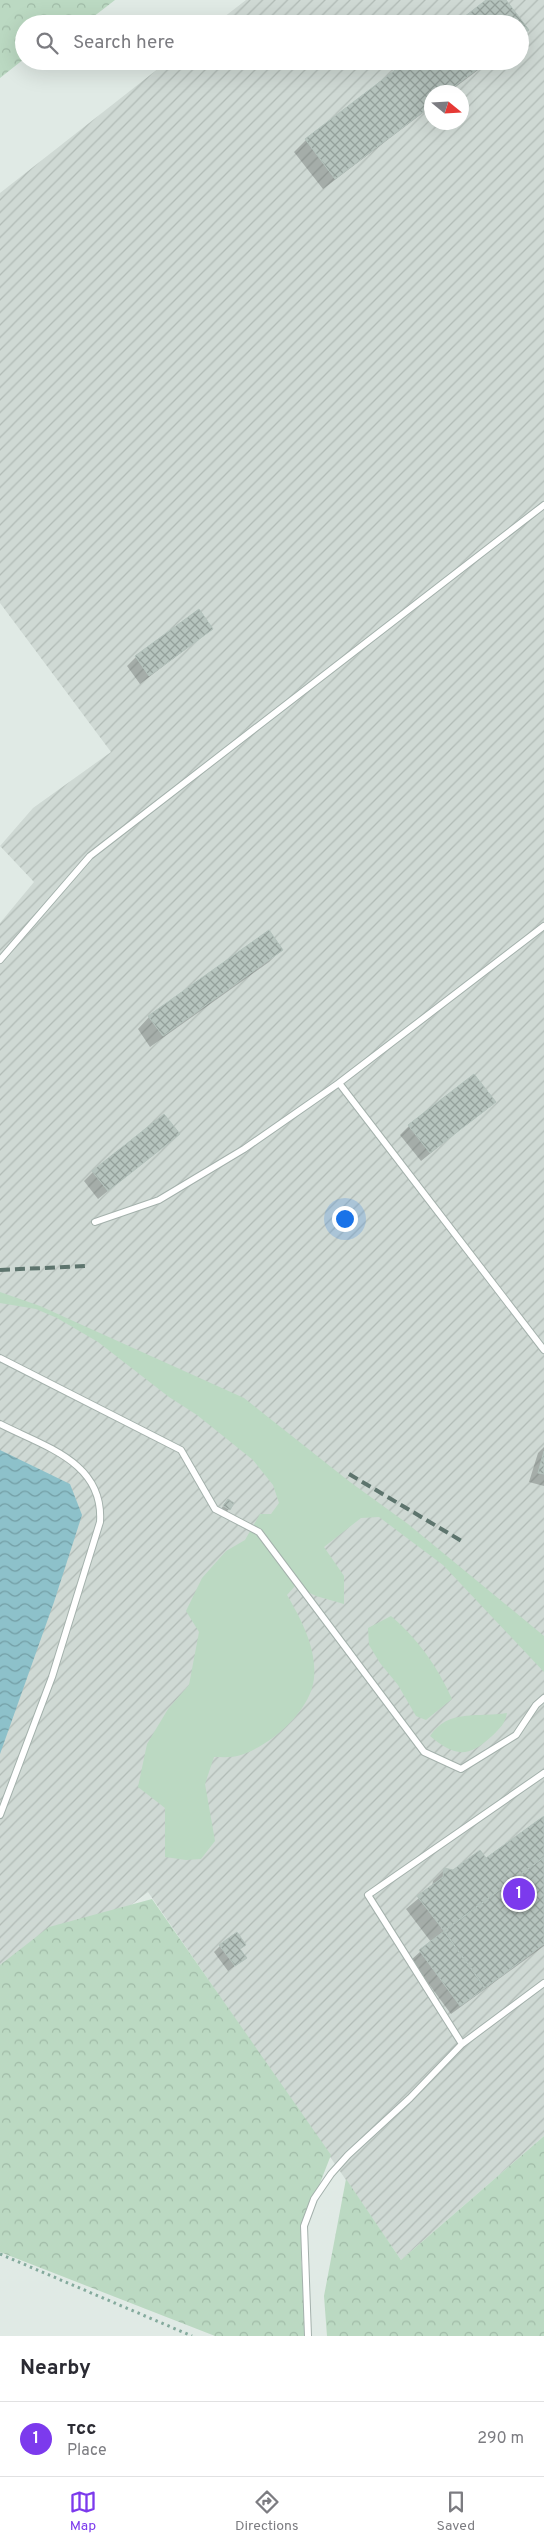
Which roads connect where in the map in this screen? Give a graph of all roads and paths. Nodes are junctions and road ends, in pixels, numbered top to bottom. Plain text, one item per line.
1 (544, 506) edge
2 (544, 926) edge
3 (0, 960) edge
4 (339, 1084) junction
5 (95, 1222) dead end
6 (544, 1350) edge
7 (0, 1358) edge
8 (0, 1424) edge
9 (544, 1698) edge
10 (544, 1773) edge
11 (0, 1815) edge
12 (544, 1983) edge
13 (462, 2044) junction
14 (0, 2254) edge
15 (192, 2336) edge
16 (308, 2336) edge

1 - 3 lane
2 - 4 lane
4 - 5 lane
4 - 6 lane
7 - 9 lane
8 - 11 lane
10 - 13 lane
12 - 13 lane
13 - 16 lane
14 - 15 path

